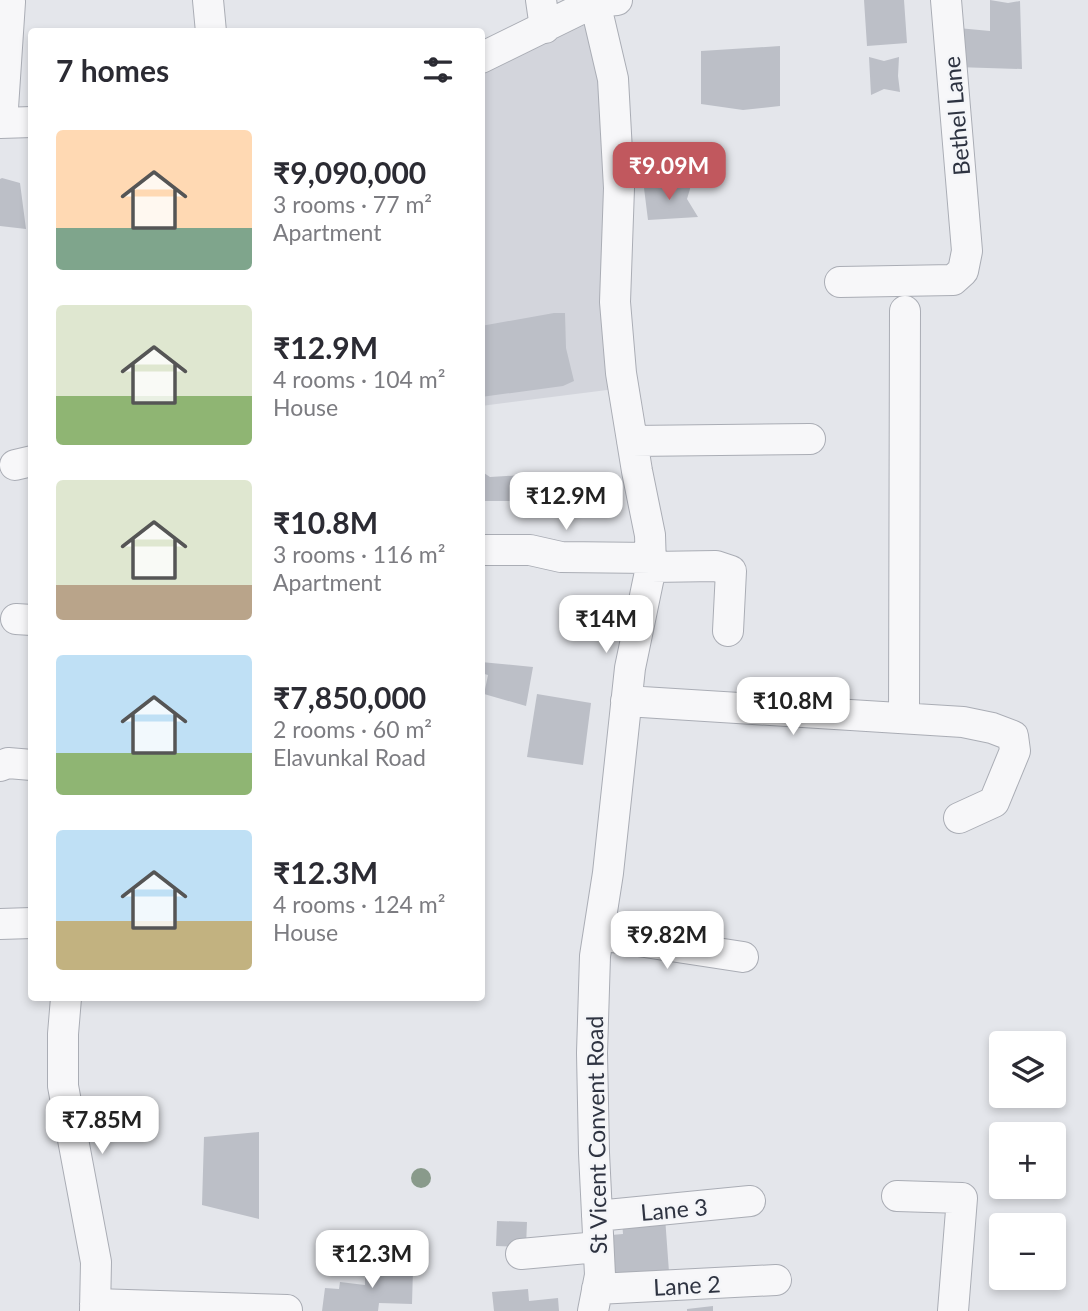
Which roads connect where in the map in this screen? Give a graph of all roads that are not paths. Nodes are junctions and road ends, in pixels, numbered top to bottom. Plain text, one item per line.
1 (208, 0) edge
2 (946, 0) edge
3 (606, 1) edge
4 (10, 2) dead end
5 (543, 14) edge
6 (211, 28) edge
7 (485, 55) edge
8 (11, 122) edge
9 (840, 282) dead end
10 (905, 311) dead end
11 (810, 439) dead end
12 (632, 441) junction
13 (485, 550) edge
14 (651, 563) junction
15 (727, 631) dead end
16 (626, 701) junction
17 (904, 718) junction
18 (28, 765) edge
19 (0, 766) edge
20 (959, 818) dead end
21 (28, 923) edge
22 (0, 924) edge
23 (599, 935) junction
24 (743, 957) dead end
25 (66, 1001) edge
26 (897, 1196) dead end
27 (751, 1201) dead end
28 (597, 1216) junction
29 (598, 1247) junction
30 (521, 1254) dead end
31 (776, 1280) dead end
32 (595, 1300) edge
33 (95, 1308) edge
34 (287, 1310) edge
35 (953, 1311) edge

1 - 6 street
2 - 9 street, Bethel Lane
3 - 5 street
3 - 12 street, St Vicent Convent Road
4 - 8 street
5 - 7 street
10 - 17 street
11 - 12 street
12 - 14 street, St Vicent Convent Road
13 - 14 street
14 - 15 street
14 - 16 street, St Vicent Convent Road
16 - 17 street
16 - 23 street, St Vicent Convent Road
17 - 20 street
18 - 19 street
21 - 22 street
23 - 24 street
23 - 28 street, St Vicent Convent Road
25 - 33 street
26 - 35 street
27 - 28 street, Lane 3
28 - 29 street, St Vicent Convent Road
29 - 30 street
29 - 32 street, St Vicent Convent Road
31 - 32 street, Lane 2
33 - 34 street

